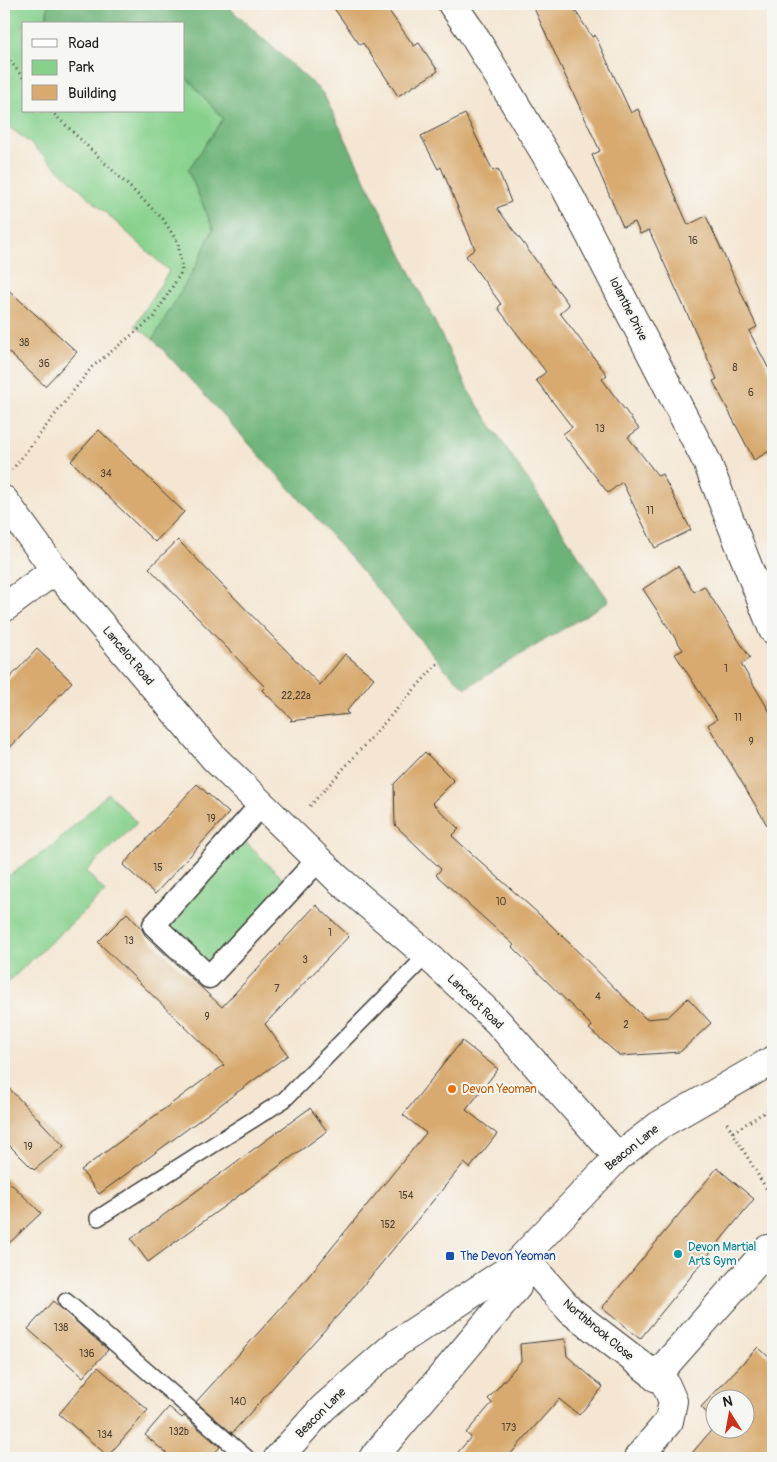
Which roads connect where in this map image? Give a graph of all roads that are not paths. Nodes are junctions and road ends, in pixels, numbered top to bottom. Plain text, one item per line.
1 (452, 4) edge
2 (4, 500) edge
3 (55, 570) junction
4 (4, 608) edge
5 (773, 630) edge
6 (262, 805) junction
7 (318, 860) junction
8 (427, 956) junction
9 (773, 1060) edge
10 (618, 1157) junction
11 (98, 1218) dead end
12 (768, 1249) dead end
13 (518, 1262) junction
14 (66, 1301) dead end
15 (656, 1377) junction
16 (247, 1458) edge
17 (278, 1458) edge
18 (373, 1458) edge
19 (638, 1458) edge

1 - 5 street, Iolanthe Drive
2 - 3 street, Lancelot Road
3 - 4 street
3 - 6 street, Lancelot Road
6 - 7 street, Lancelot Road
6 - 7 street
7 - 8 street, Lancelot Road
8 - 10 street, Lancelot Road
8 - 11 lane
9 - 10 street, Beacon Lane
10 - 13 street, Beacon Lane
12 - 15 street
13 - 15 street, Northbrook Close
13 - 17 street, Beacon Lane
13 - 18 street
14 - 16 lane
15 - 19 street, Northbrook Close

